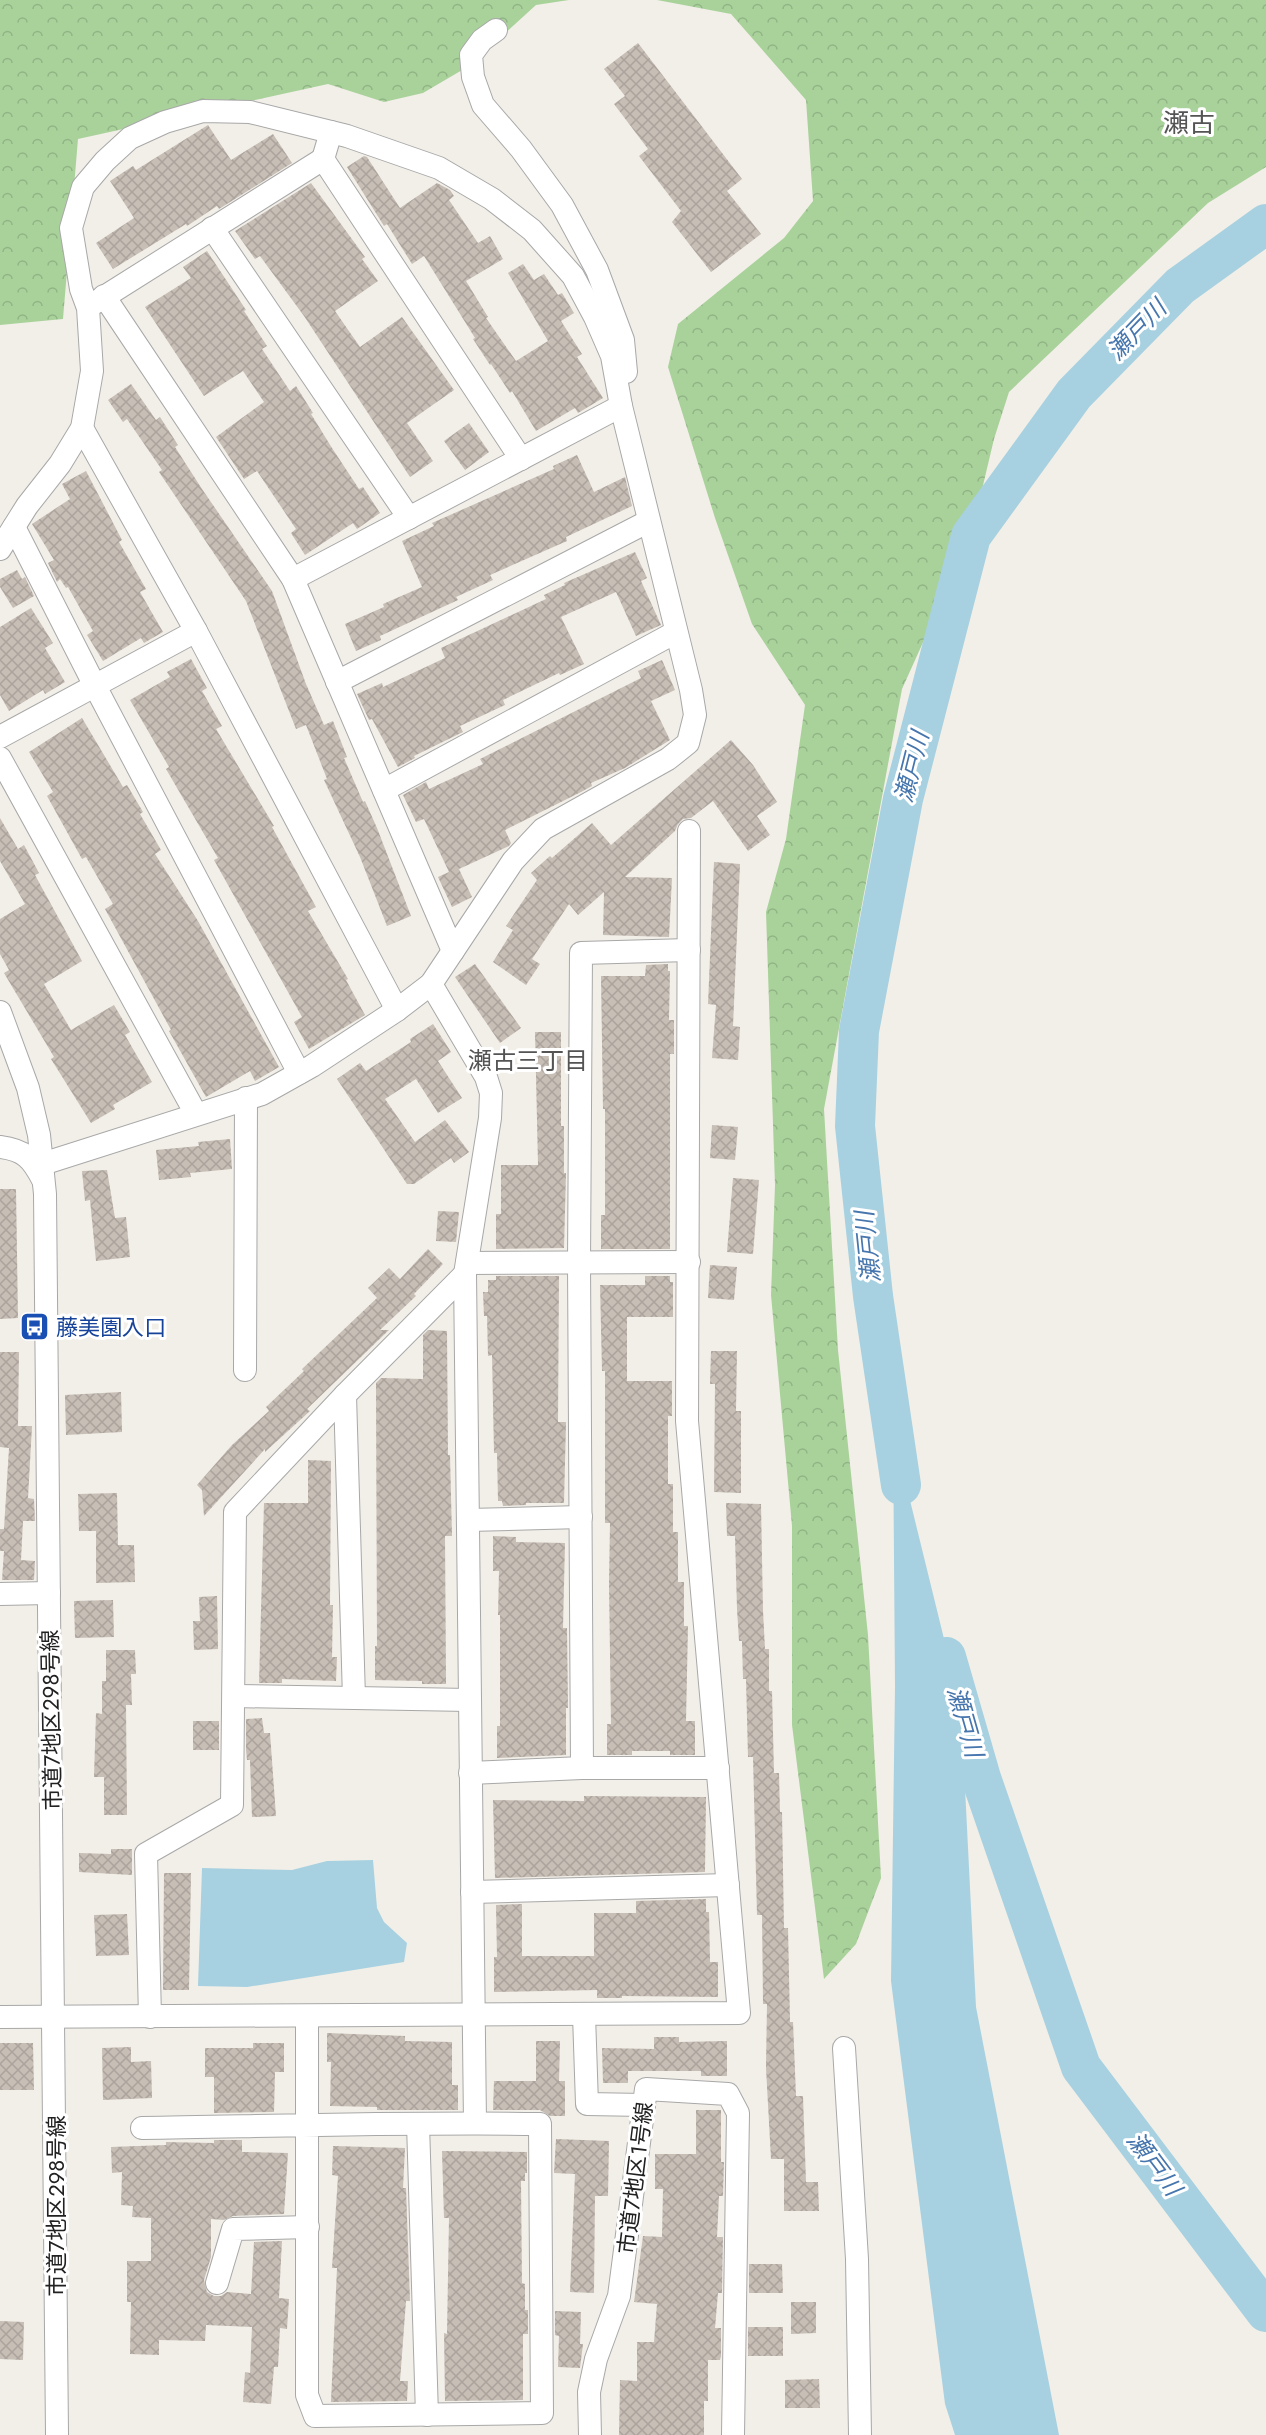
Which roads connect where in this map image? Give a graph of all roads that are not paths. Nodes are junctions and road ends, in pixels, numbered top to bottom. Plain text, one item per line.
1 (496, 30) dead end
2 (331, 132) junction
3 (323, 159) junction
4 (212, 228) junction
5 (96, 302) junction
6 (621, 406) junction
7 (82, 428) junction
8 (521, 459) junction
9 (409, 518) junction
10 (649, 521) junction
11 (14, 527) junction
12 (0, 549) edge
13 (293, 579) junction
14 (196, 631) junction
15 (676, 632) junction
16 (338, 682) junction
17 (95, 686) junction
18 (0, 737) edge
19 (0, 758) edge
20 (384, 790) junction
21 (689, 831) dead end
22 (689, 950) junction
23 (453, 951) junction
24 (431, 984) junction
25 (397, 1010) junction
26 (0, 1012) edge
27 (299, 1072) junction
28 (246, 1098) junction
29 (196, 1114) junction
30 (0, 1147) edge
31 (41, 1170) junction
32 (689, 1262) junction
33 (579, 1263) junction
34 (466, 1269) junction
35 (245, 1370) dead end
36 (345, 1395) junction
37 (581, 1517) junction
38 (468, 1520) junction
39 (49, 1593) junction
40 (0, 1594) edge
41 (234, 1696) junction
42 (354, 1698) junction
43 (469, 1700) junction
44 (582, 1768) junction
45 (718, 1768) junction
46 (470, 1773) junction
47 (728, 1885) junction
48 (472, 1892) junction
49 (584, 2015) junction
50 (473, 2016) junction
51 (0, 2017) edge
52 (150, 2017) junction
53 (307, 2017) junction
54 (54, 2018) junction
55 (844, 2048) dead end
56 (644, 2105) junction
57 (475, 2123) junction
58 (418, 2124) junction
59 (308, 2125) junction
60 (142, 2128) dead end
61 (308, 2226) junction
62 (217, 2283) dead end
63 (427, 2415) junction
64 (57, 2435) edge
65 (590, 2435) edge
66 (733, 2435) edge
67 (860, 2435) edge

1 - 6 street
2 - 3 street
2 - 5 street
2 - 6 street
3 - 4 street
3 - 8 street
4 - 5 street
4 - 9 street
5 - 7 street
5 - 13 street
6 - 8 street
6 - 10 street
7 - 11 street
7 - 14 street
8 - 9 street
9 - 13 street
10 - 15 street
10 - 16 street
11 - 12 street
11 - 17 street
13 - 16 street
14 - 17 street
14 - 25 street
15 - 20 street
15 - 23 street
16 - 20 street
17 - 18 street
17 - 27 street
19 - 29 street
20 - 23 street
21 - 22 street
22 - 32 street
22 - 33 street
23 - 24 street
24 - 25 street
24 - 34 street
25 - 27 street
26 - 31 street, 市道7地区298号線
27 - 28 street
28 - 29 street
28 - 35 street
29 - 31 street
30 - 31 street
31 - 39 street, 市道7地区298号線
32 - 33 street
32 - 45 street
33 - 34 street
33 - 37 street
34 - 36 street
34 - 38 street
36 - 41 street
36 - 42 street
37 - 38 street
37 - 44 street
38 - 43 street
39 - 40 street
39 - 54 street, 市道7地区298号線
41 - 42 street
41 - 52 street
42 - 43 street
43 - 46 street
44 - 45 street
44 - 46 street
45 - 47 street
46 - 48 street
47 - 48 street
47 - 49 street
48 - 50 street
49 - 50 street
49 - 56 street
50 - 53 street
50 - 57 street
51 - 54 street
52 - 53 street
52 - 54 street
53 - 59 street
54 - 64 street, 市道7地区298号線
55 - 67 street
56 - 65 street, 市道7地区1号線
56 - 66 street, 市道7地区1号線
57 - 58 street
57 - 63 street
58 - 59 street
58 - 63 street
59 - 60 street
59 - 61 street
61 - 62 street
61 - 63 street

